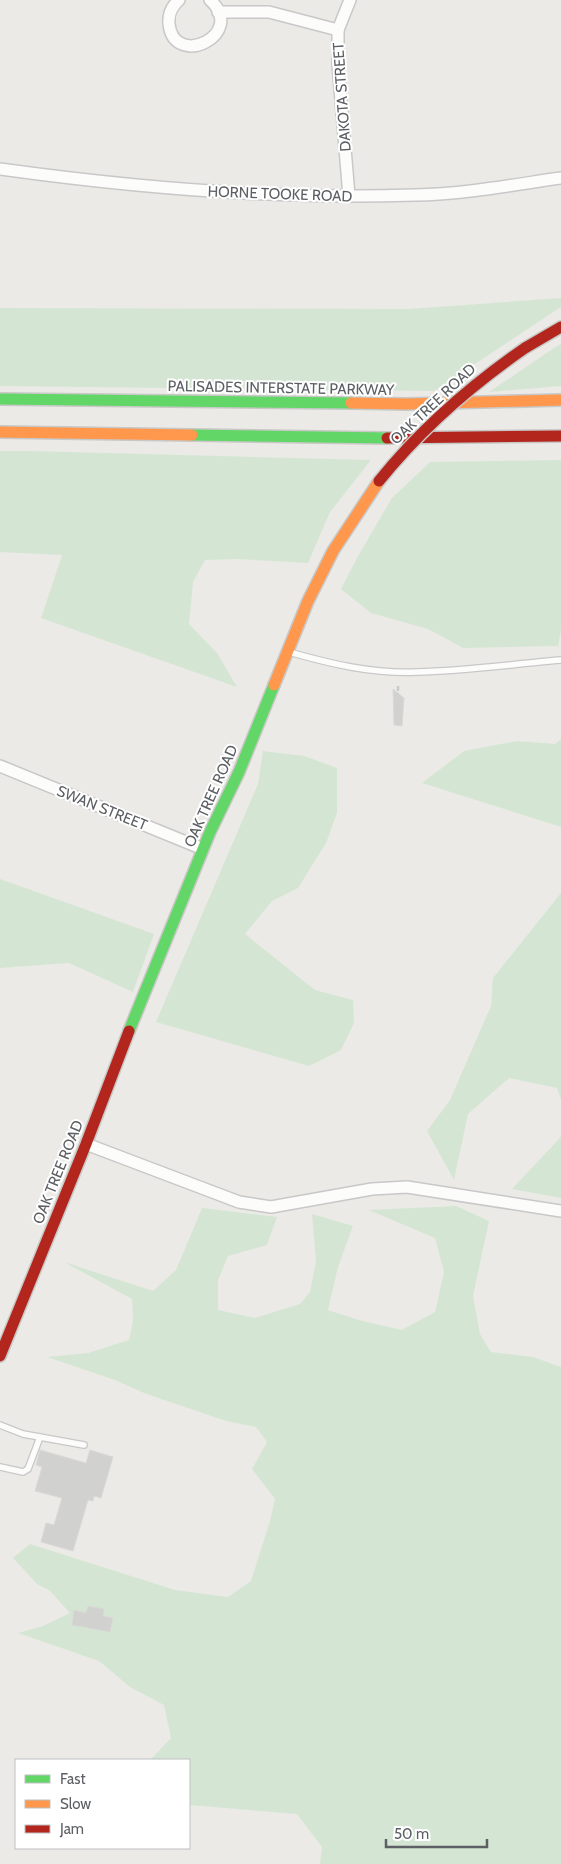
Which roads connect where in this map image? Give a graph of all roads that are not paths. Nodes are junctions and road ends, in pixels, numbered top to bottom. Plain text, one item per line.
1 (179, 0) edge
2 (210, 0) edge
3 (350, 0) edge
4 (218, 12) junction
5 (338, 30) junction
6 (0, 169) edge
7 (561, 178) edge
8 (349, 196) junction
9 (561, 327) edge
10 (0, 400) edge
11 (561, 400) edge
12 (0, 432) edge
13 (561, 436) edge
14 (287, 651) junction
15 (561, 660) edge
16 (0, 766) edge
17 (203, 849) junction
18 (86, 1144) junction
19 (561, 1211) edge
20 (0, 1356) edge
21 (0, 1425) edge
22 (40, 1437) junction
23 (84, 1446) dead end
24 (0, 1466) edge

1 - 4 street
2 - 4 street
3 - 5 street, DAKOTA STREET
4 - 5 street
5 - 8 street, DAKOTA STREET
6 - 8 street, HORNE TOOKE ROAD
7 - 8 street, HORNE TOOKE ROAD
9 - 14 main road, OAK TREE ROAD, bridge
10 - 11 main road, PALISADES INTERSTATE PARKWAY
12 - 13 main road
14 - 15 lane
14 - 17 main road, OAK TREE ROAD
16 - 17 street, SWAN STREET
17 - 18 main road, OAK TREE ROAD
18 - 19 street
18 - 20 main road, OAK TREE ROAD
21 - 22 lane
22 - 23 lane
22 - 24 lane

